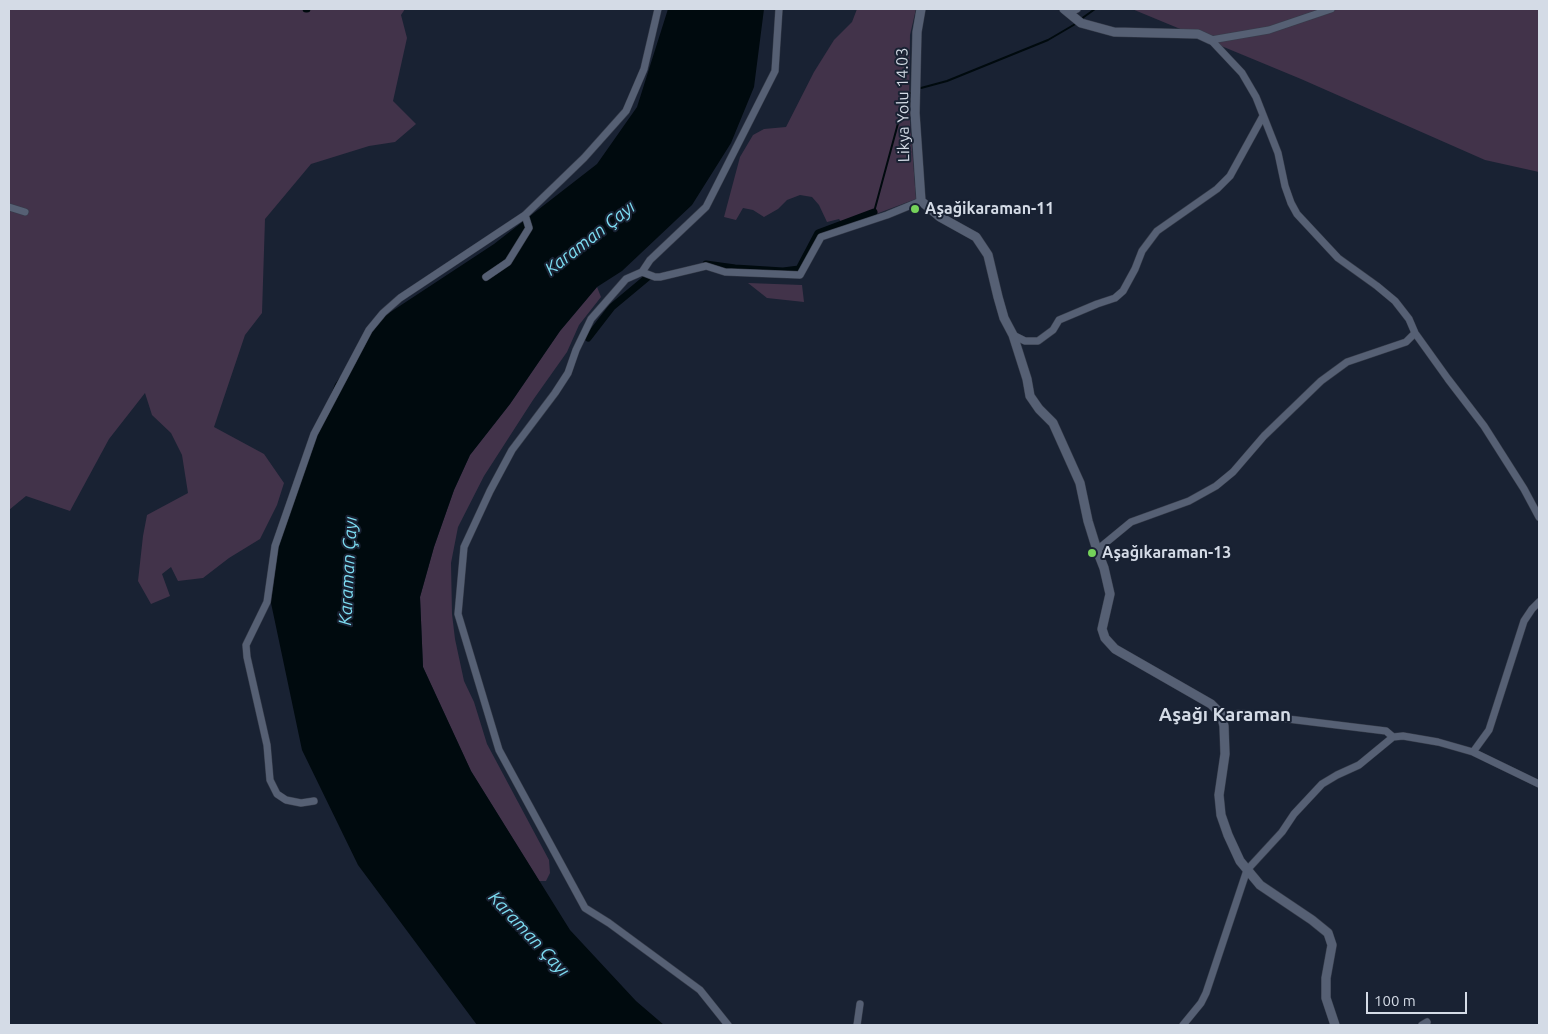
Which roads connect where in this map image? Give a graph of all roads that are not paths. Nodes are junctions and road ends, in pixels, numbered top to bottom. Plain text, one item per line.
1 (658, 9) edge
2 (779, 9) edge
3 (921, 9) edge
4 (1332, 9) edge
5 (1070, 10) edge
6 (1211, 40) junction
7 (1263, 116) junction
8 (921, 201) junction
9 (9, 207) edge
10 (25, 212) dead end
11 (525, 215) junction
12 (642, 272) junction
13 (486, 277) dead end
14 (1415, 333) junction
15 (1013, 334) junction
16 (1539, 517) edge
17 (1097, 550) junction
18 (1539, 602) edge
19 (1222, 719) junction
20 (1393, 737) junction
21 (1474, 752) junction
22 (1539, 784) edge
23 (314, 801) dead end
24 (1247, 870) junction
25 (860, 1004) dead end
26 (728, 1025) edge
27 (856, 1025) edge
28 (1183, 1025) edge
29 (1335, 1025) edge

1 - 11 street
2 - 12 street
3 - 8 street, Likya Yolu 14.03
4 - 6 street
5 - 6 street
6 - 7 street
7 - 14 street
7 - 15 street
8 - 12 street
8 - 15 street
9 - 10 street
11 - 13 street
11 - 23 street
12 - 26 street
14 - 16 street
14 - 17 street
15 - 17 street
17 - 19 street
18 - 21 street
19 - 20 street
19 - 24 street
20 - 21 street
20 - 24 street
21 - 22 street
24 - 28 street
24 - 29 street
25 - 27 street

